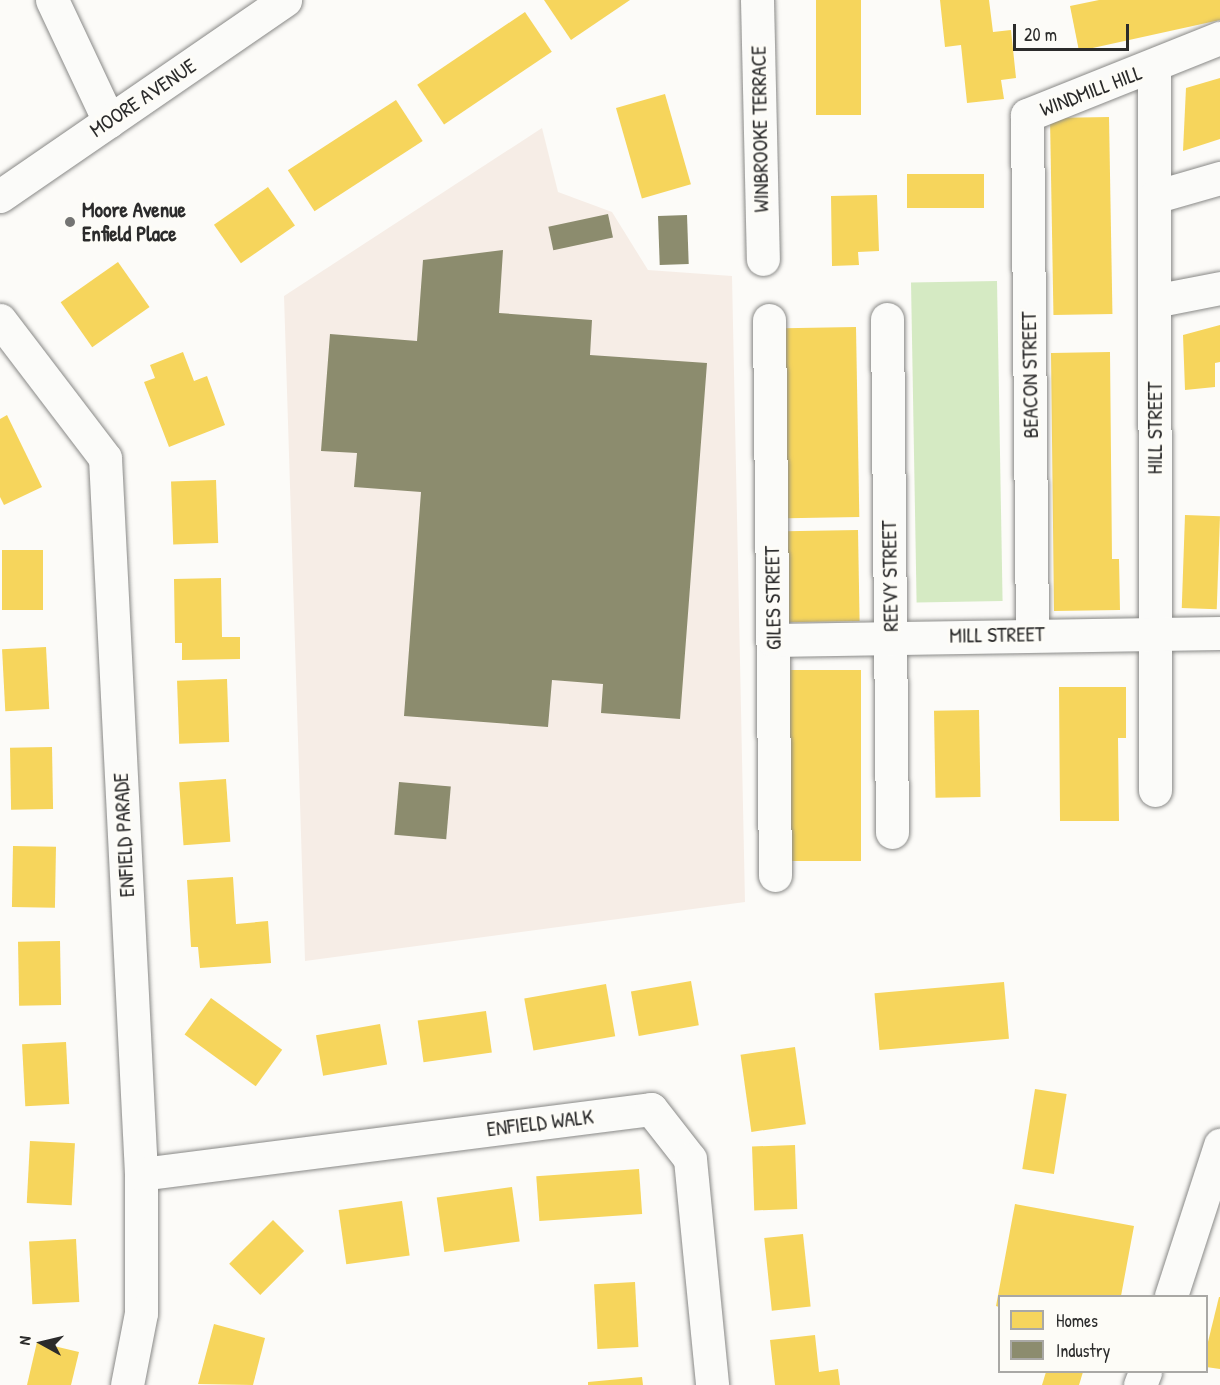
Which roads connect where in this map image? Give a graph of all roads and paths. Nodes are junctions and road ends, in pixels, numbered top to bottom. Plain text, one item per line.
1 (52, 0) edge
2 (285, 0) edge
3 (757, 0) edge
4 (1220, 38) edge
5 (1154, 67) junction
6 (1027, 115) joint
7 (109, 121) junction
8 (1220, 178) edge
9 (0, 196) edge
10 (1154, 197) junction
11 (763, 259) dead end
12 (1220, 288) edge
13 (1154, 301) junction
14 (887, 319) dead end
15 (0, 320) edge
16 (769, 320) dead end
17 (1155, 633) junction
18 (1220, 633) edge
19 (1032, 635) junction
20 (890, 637) junction
21 (773, 640) junction
22 (1155, 789) dead end
23 (892, 832) dead end
24 (775, 875) dead end
25 (1220, 1144) edge
26 (141, 1174) junction
27 (1171, 1295) edge
28 (127, 1385) edge
29 (711, 1385) edge

1 - 7 street
2 - 7 street, MOORE AVENUE
3 - 11 street, WINBROOKE TERRACE
4 - 5 street, WINDMILL HILL
5 - 6 street, WINDMILL HILL
5 - 10 street, HILL STREET
6 - 19 street, BEACON STREET
7 - 9 street, MOORE AVENUE
8 - 10 street
10 - 13 street, HILL STREET
12 - 13 street
13 - 17 street, HILL STREET
14 - 20 street, REEVY STREET
15 - 26 street, ENFIELD PARADE
16 - 21 street, GILES STREET
17 - 18 street, MILL STREET
17 - 19 street, MILL STREET
17 - 22 street, HILL STREET
19 - 20 street, MILL STREET
20 - 21 street, MILL STREET
20 - 23 street, REEVY STREET
21 - 24 street, GILES STREET
25 - 27 street
26 - 28 street, ENFIELD PARADE
26 - 29 street, ENFIELD WALK

